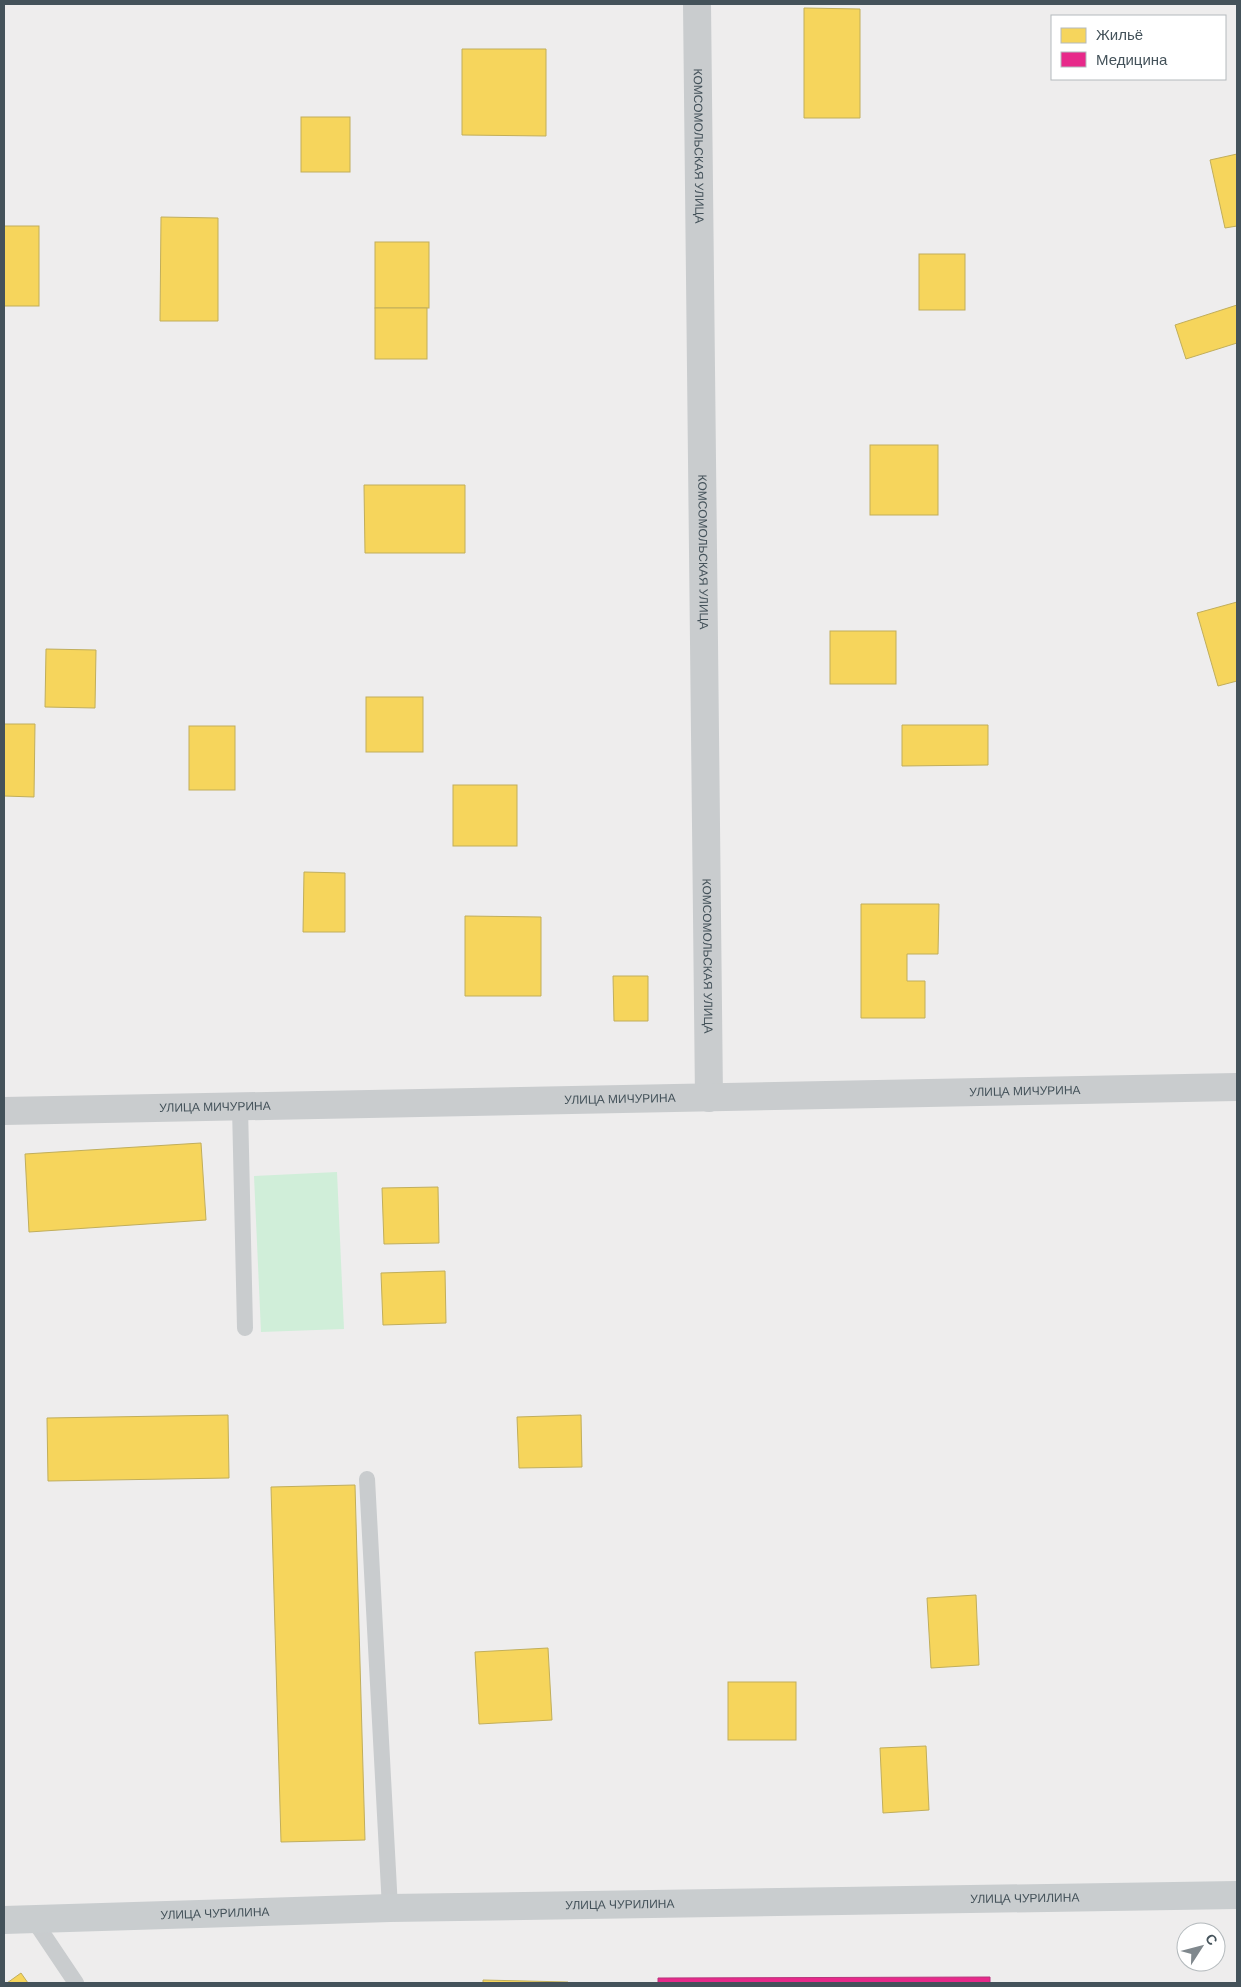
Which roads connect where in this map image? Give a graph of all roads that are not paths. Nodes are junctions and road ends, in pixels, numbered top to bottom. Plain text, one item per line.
1 (697, 4) edge
2 (1237, 1088) edge
3 (709, 1098) junction
4 (240, 1107) junction
5 (4, 1111) edge
6 (245, 1328) dead end
7 (367, 1479) dead end
8 (1237, 1895) edge
9 (390, 1908) junction
10 (33, 1919) junction
11 (4, 1920) edge
12 (76, 1983) edge

1 - 3 street, КОМСОМОЛЬСКАЯ УЛИЦА
2 - 3 street, УЛИЦА МИЧУРИНА
3 - 4 street, УЛИЦА МИЧУРИНА
4 - 5 street, УЛИЦА МИЧУРИНА
4 - 6 lane
7 - 9 lane
8 - 9 street, УЛИЦА ЧУРИЛИНА
9 - 10 street, УЛИЦА ЧУРИЛИНА
10 - 11 street, УЛИЦА ЧУРИЛИНА
10 - 12 lane

